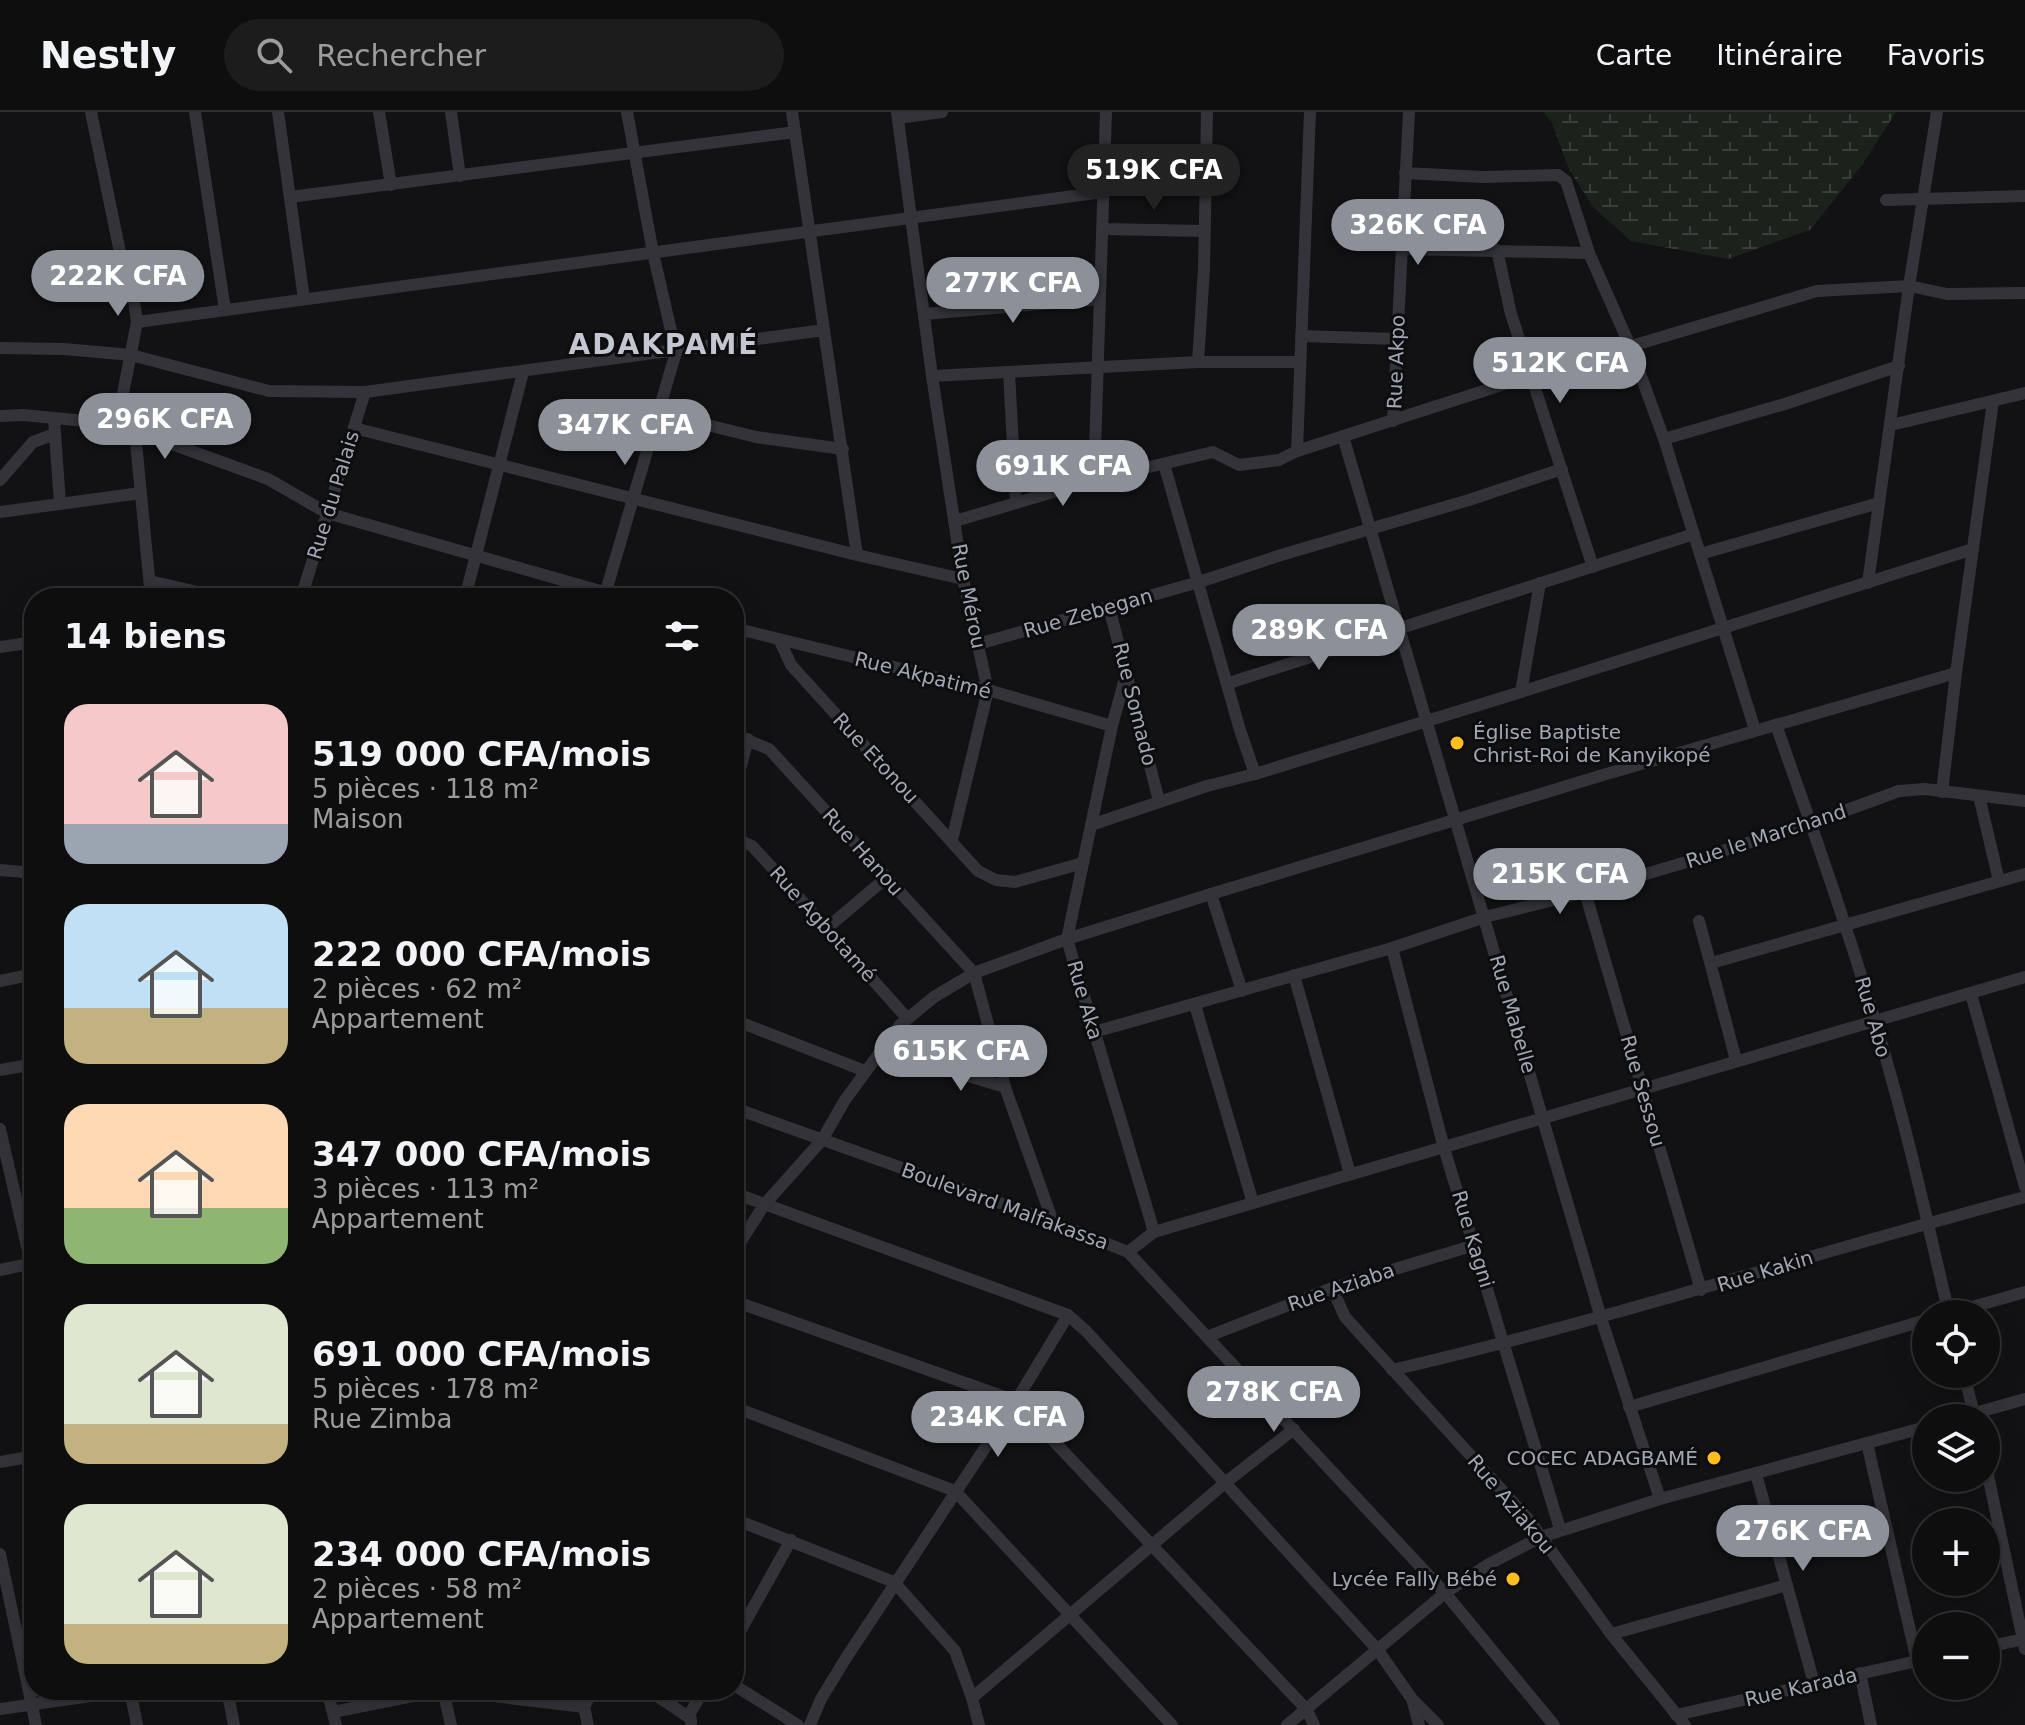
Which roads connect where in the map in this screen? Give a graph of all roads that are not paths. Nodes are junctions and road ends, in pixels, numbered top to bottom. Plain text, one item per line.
1 (91, 112) edge
2 (195, 112) edge
3 (278, 112) edge
4 (379, 112) edge
5 (451, 112) edge
6 (627, 112) edge
7 (792, 112) edge
8 (942, 112) edge
9 (1106, 112) edge
10 (1207, 112) edge
11 (1310, 112) edge
12 (1409, 112) edge
13 (1937, 112) edge
14 (898, 115) edge
15 (795, 132) junction
16 (635, 154) junction
17 (1405, 173) junction
18 (460, 176) junction
19 (391, 185) junction
20 (1103, 192) junction
21 (2025, 196) edge
22 (290, 197) junction
23 (1886, 200) dead end
24 (1924, 200) junction
25 (911, 219) junction
26 (1103, 229) junction
27 (1204, 231) junction
28 (808, 232) junction
29 (1402, 249) junction
30 (1497, 250) junction
31 (653, 253) junction
32 (1589, 253) junction
33 (1909, 286) junction
34 (2025, 293) edge
35 (304, 299) junction
36 (1100, 299) junction
37 (225, 310) junction
38 (924, 314) junction
39 (137, 322) junction
40 (824, 330) junction
41 (1301, 336) junction
42 (1397, 339) junction
43 (1630, 346) junction
44 (0, 348) edge
45 (676, 352) junction
46 (131, 355) junction
47 (1198, 362) junction
48 (1300, 362) junction
49 (1899, 366) junction
50 (1098, 367) junction
51 (523, 372) junction
52 (1009, 372) junction
53 (932, 376) junction
54 (1530, 376) junction
55 (365, 392) junction
56 (2025, 393) edge
57 (1993, 401) junction
58 (659, 413) junction
59 (0, 416) edge
60 (54, 419) junction
61 (1393, 421) junction
62 (117, 424) junction
63 (1891, 425) junction
64 (354, 428) junction
65 (135, 432) junction
66 (55, 434) junction
67 (1343, 436) junction
68 (1664, 439) junction
69 (843, 449) junction
70 (1297, 451) junction
71 (500, 464) junction
72 (1164, 464) junction
73 (1562, 469) junction
74 (0, 480) edge
75 (1094, 480) junction
76 (141, 493) junction
77 (635, 497) junction
78 (1016, 503) junction
79 (1879, 503) junction
80 (60, 504) junction
81 (0, 512) edge
82 (327, 513) junction
83 (955, 521) junction
84 (1371, 530) junction
85 (1694, 534) junction
86 (1973, 549) junction
87 (1700, 554) junction
88 (476, 555) junction
89 (857, 555) junction
90 (1593, 567) junction
91 (963, 579) junction
92 (150, 581) junction
93 (1199, 582) junction
94 (1540, 583) junction
95 (1868, 583) junction
96 (150, 588) edge
97 (180, 588) edge
98 (304, 588) edge
99 (468, 588) edge
100 (582, 588) edge
101 (607, 588) edge
102 (1109, 607) junction
103 (1399, 627) junction
104 (1721, 628) junction
105 (744, 631) edge
106 (780, 641) junction
107 (24, 643) edge
108 (978, 644) junction
109 (0, 647) edge
110 (1127, 671) junction
111 (1956, 673) junction
112 (1229, 683) junction
113 (988, 690) junction
114 (1521, 692) junction
115 (1427, 721) junction
116 (1776, 725) junction
117 (1112, 726) junction
118 (1755, 730) junction
119 (744, 738) edge
120 (748, 739) junction
121 (744, 754) edge
122 (1255, 774) junction
123 (1942, 792) junction
124 (1979, 796) junction
125 (1159, 801) junction
126 (2025, 801) edge
127 (1455, 821) junction
128 (1811, 823) junction
129 (1091, 825) junction
130 (952, 840) junction
131 (744, 842) edge
132 (1083, 863) junction
133 (0, 870) edge
134 (24, 872) edge
135 (2025, 874) edge
136 (886, 878) junction
137 (1999, 881) junction
138 (1585, 892) junction
139 (1211, 894) junction
140 (1485, 917) junction
141 (1699, 921) dead end
142 (1846, 927) junction
143 (827, 928) junction
144 (1067, 939) junction
145 (1392, 948) junction
146 (1711, 963) junction
147 (974, 973) junction
148 (1294, 975) junction
149 (24, 976) edge
150 (2025, 977) edge
151 (0, 981) edge
152 (1242, 991) junction
153 (1971, 994) junction
154 (1195, 1005) junction
155 (907, 1018) junction
156 (1875, 1022) junction
157 (744, 1024) edge
158 (1094, 1032) junction
159 (1736, 1060) junction
160 (928, 1064) dead end
161 (24, 1066) edge
162 (0, 1070) edge
163 (865, 1071) junction
164 (1005, 1087) junction
165 (1642, 1087) junction
166 (744, 1112) edge
167 (1544, 1118) junction
168 (0, 1129) edge
169 (822, 1140) junction
170 (1444, 1148) junction
171 (1350, 1174) junction
172 (2025, 1187) edge
173 (744, 1197) edge
174 (2025, 1197) edge
175 (1253, 1203) junction
176 (764, 1205) junction
177 (1053, 1222) junction
178 (1927, 1223) junction
179 (24, 1230) edge
180 (1154, 1232) junction
181 (744, 1236) edge
182 (1475, 1245) junction
183 (1128, 1252) junction
184 (24, 1265) edge
185 (0, 1270) edge
186 (1332, 1288) junction
187 (1701, 1290) junction
188 (2025, 1292) edge
189 (1945, 1300) edge
190 (1997, 1300) edge
191 (744, 1305) edge
192 (1068, 1315) junction
193 (1601, 1318) junction
194 (1912, 1324) edge
195 (1209, 1336) junction
196 (1505, 1344) junction
197 (1392, 1370) junction
198 (2025, 1399) edge
199 (1016, 1401) junction
200 (1629, 1407) junction
201 (2000, 1407) edge
202 (744, 1411) edge
203 (1294, 1429) junction
204 (1912, 1431) edge
205 (1867, 1443) junction
206 (24, 1458) edge
207 (0, 1462) edge
208 (1756, 1474) junction
209 (1225, 1483) junction
210 (955, 1491) junction
211 (1992, 1492) edge
212 (1660, 1499) junction
213 (744, 1523) edge
214 (1560, 1529) junction
215 (1541, 1537) junction
216 (791, 1540) junction
217 (1151, 1546) junction
218 (0, 1554) edge
219 (894, 1582) junction
220 (1787, 1585) junction
221 (1445, 1593) junction
222 (1071, 1615) junction
223 (744, 1624) edge
224 (1912, 1624) edge
225 (1611, 1634) junction
226 (2024, 1642) edge
227 (2000, 1645) edge
228 (1377, 1649) junction
229 (1912, 1662) edge
230 (24, 1666) edge
231 (1860, 1673) junction
232 (1814, 1683) junction
233 (744, 1691) edge
234 (972, 1698) junction
235 (1412, 1699) junction
236 (31, 1700) edge
237 (60, 1700) edge
238 (133, 1700) edge
239 (229, 1700) edge
240 (405, 1700) edge
241 (445, 1700) edge
242 (526, 1700) edge
243 (588, 1700) edge
244 (662, 1700) edge
245 (698, 1700) edge
246 (32, 1704) junction
247 (584, 1707) junction
248 (0, 1709) edge
249 (1307, 1710) junction
250 (334, 1719) edge
251 (1681, 1720) edge
252 (691, 1721) edge
253 (36, 1725) edge
254 (137, 1725) edge
255 (234, 1725) edge
256 (451, 1725) edge
257 (588, 1725) edge
258 (798, 1725) edge
259 (810, 1725) edge
260 (979, 1725) edge
261 (1172, 1725) edge
262 (1287, 1725) edge
263 (1314, 1725) edge
264 (1419, 1725) edge
265 (1438, 1725) edge
266 (1554, 1725) edge
267 (1871, 1725) edge

1 - 39 street
2 - 37 street
3 - 22 street
4 - 19 street
5 - 18 street
6 - 16 street
7 - 15 street
8 - 14 street
9 - 20 street
10 - 27 street
11 - 41 street
12 - 17 street, Rue Akpo
13 - 24 street
14 - 25 street, Rue Mérou
15 - 16 street
15 - 28 street
16 - 18 street
16 - 31 street
17 - 29 street, Rue Akpo
17 - 32 street
18 - 19 street
19 - 22 street
20 - 25 street
20 - 26 street
21 - 24 street
22 - 35 street
23 - 24 street
24 - 33 street
25 - 28 street
25 - 38 street, Rue Mérou
26 - 27 street
26 - 36 street
27 - 47 street
28 - 31 street
28 - 40 street
29 - 30 street
29 - 42 street, Rue Akpo
30 - 32 street
30 - 54 street
31 - 35 street
31 - 45 street
32 - 43 street
33 - 34 street
33 - 43 street
33 - 49 street
35 - 37 street
36 - 38 street
36 - 50 street
37 - 39 street
38 - 53 street, Rue Mérou
39 - 46 street
40 - 45 street
40 - 69 street
41 - 42 street
41 - 48 street
42 - 61 street, Rue Akpo
43 - 54 street
43 - 68 street
44 - 46 street
45 - 51 street
45 - 58 street
46 - 55 street
46 - 62 street
47 - 48 street
47 - 50 street
48 - 70 street
49 - 63 street
49 - 68 street
50 - 52 street
50 - 75 street
51 - 55 street
51 - 71 street
52 - 53 street
52 - 78 street
53 - 83 street, Rue Mérou
54 - 61 street
54 - 73 street
55 - 64 street, Rue du Palais
56 - 57 street
57 - 63 street
57 - 86 street
58 - 69 street
58 - 77 street
59 - 60 street
60 - 62 street
60 - 66 street
61 - 67 street
62 - 65 street
63 - 79 street
64 - 71 street
64 - 82 street, Rue du Palais
65 - 76 street
65 - 82 street
66 - 74 street
66 - 80 street
67 - 70 street
67 - 84 street, Rue Mabelle
68 - 85 street
69 - 89 street
70 - 72 street
71 - 77 street
71 - 88 street
72 - 75 street
72 - 93 street
73 - 84 street, Rue Zebegan
73 - 90 street
75 - 78 street
76 - 80 street
76 - 92 street
77 - 89 street
77 - 101 street
78 - 83 street
79 - 87 street
79 - 95 street
80 - 81 street
82 - 88 street
82 - 98 street, Rue du Palais
83 - 91 street, Rue Mérou
84 - 93 street, Rue Zebegan
84 - 103 street, Rue Mabelle
85 - 87 street
85 - 90 street
86 - 95 street
86 - 111 street
87 - 104 street
88 - 99 street
88 - 100 street
89 - 91 street
90 - 94 street
91 - 108 street, Rue Mérou
92 - 96 street
92 - 97 street
93 - 102 street, Rue Zebegan
93 - 112 street
94 - 103 street
94 - 114 street
95 - 104 street
102 - 108 street, Rue Zebegan
102 - 110 street, Rue Somado
103 - 112 street
103 - 115 street, Rue Mabelle
104 - 114 street
104 - 118 street
105 - 106 street, Rue Akpatimé
106 - 113 street, Rue Akpatimé
106 - 130 street, Rue Etonou
107 - 109 street
108 - 113 street, Rue Mérou
110 - 117 street, Rue Aka
110 - 125 street, Rue Somado
111 - 116 street
111 - 123 street
112 - 122 street
113 - 117 street, Rue Akpatimé
113 - 130 street, Rue Mérou
114 - 115 street
115 - 122 street
115 - 127 street, Rue Mabelle
116 - 118 street
116 - 128 street, Rue Abo
117 - 129 street, Rue Aka
118 - 127 street
119 - 120 street, Rue Hanou
120 - 121 street
120 - 136 street, Rue Hanou
122 - 125 street
123 - 124 street, Rue le Marchand
123 - 128 street, Rue le Marchand
124 - 126 street, Rue le Marchand
124 - 137 street
125 - 129 street
127 - 139 street
127 - 140 street, Rue Mabelle
128 - 138 street, Rue le Marchand
128 - 142 street, Rue Abo
129 - 132 street, Rue Aka
130 - 132 street, Rue Etonou
131 - 143 street, Rue Agbotamé
132 - 144 street, Rue Aka
133 - 134 street
135 - 137 street
136 - 143 street
136 - 147 street, Rue Hanou
137 - 142 street
138 - 140 street, Rue le Marchand
138 - 165 street, Rue Sessou
139 - 144 street
139 - 152 street
140 - 145 street, Rue le Marchand
140 - 167 street, Rue Mabelle
141 - 146 street
142 - 146 street
142 - 156 street, Rue Abo
143 - 155 street, Rue Agbotamé
144 - 147 street
144 - 158 street, Rue Aka
145 - 148 street, Rue le Marchand
145 - 170 street, Rue Kagni
146 - 159 street
147 - 155 street
147 - 164 street
148 - 152 street, Rue le Marchand
148 - 171 street
149 - 151 street
150 - 153 street
152 - 154 street, Rue le Marchand
153 - 156 street
153 - 172 street
154 - 158 street, Rue le Marchand
154 - 175 street
155 - 163 street
156 - 159 street
156 - 178 street, Rue Abo
157 - 163 street
158 - 180 street, Rue Aka
159 - 165 street
160 - 164 street
161 - 162 street
163 - 169 street
164 - 177 street
165 - 167 street
165 - 187 street, Rue Sessou
166 - 169 street, Boulevard Malfakassa
167 - 170 street
167 - 193 street, Rue Mabelle
168 - 179 street
169 - 176 street
169 - 177 street, Boulevard Malfakassa
170 - 171 street
170 - 182 street, Rue Kagni
171 - 175 street
173 - 176 street
174 - 178 street, Rue Kakin
175 - 180 street
176 - 181 street
176 - 192 street
177 - 183 street, Boulevard Malfakassa
178 - 187 street, Rue Kakin
178 - 189 street, Rue Abo
180 - 183 street
182 - 186 street, Rue Aziaba
182 - 196 street, Rue Kagni
183 - 195 street, Boulevard Malfakassa
184 - 185 street
186 - 195 street, Rue Aziaba
186 - 197 street, Rue Aziakou
187 - 193 street, Rue Kakin
188 - 190 street
191 - 199 street
192 - 199 street
192 - 209 street
193 - 196 street, Rue Kakin
193 - 200 street, Rue Mabelle
194 - 200 street
195 - 203 street, Boulevard Malfakassa
196 - 197 street, Rue Kakin
196 - 214 street, Rue Kagni
197 - 215 street, Rue Aziakou
198 - 201 street
199 - 210 street
199 - 217 street
200 - 212 street, Rue Mabelle
202 - 210 street
203 - 209 street
203 - 221 street, Boulevard Malfakassa
204 - 205 street
205 - 208 street
205 - 224 street
206 - 207 street
208 - 212 street
208 - 220 street
209 - 217 street
209 - 228 street
210 - 219 street
210 - 222 street
211 - 226 street
212 - 214 street
213 - 216 street
214 - 215 street
215 - 221 street
215 - 225 street, Rue Aziakou
216 - 219 street
216 - 223 street
217 - 222 street
217 - 249 street
218 - 230 street
219 - 234 street
219 - 259 street
220 - 225 street
220 - 232 street
221 - 228 street
221 - 266 street, Boulevard Malfakassa
222 - 234 street
222 - 261 street
225 - 251 street, Rue Aziakou
226 - 227 street
228 - 235 street
228 - 249 street
229 - 231 street, Rue Karada
231 - 232 street, Rue Karada
231 - 267 street
232 - 251 street, Rue Karada
233 - 258 street
234 - 260 street
235 - 264 street
235 - 265 street
236 - 246 street
237 - 246 street
238 - 254 street
239 - 255 street
240 - 250 street
241 - 256 street
242 - 247 street
243 - 247 street
244 - 252 street
245 - 252 street
246 - 248 street
246 - 253 street
247 - 257 street
249 - 262 street
249 - 263 street

